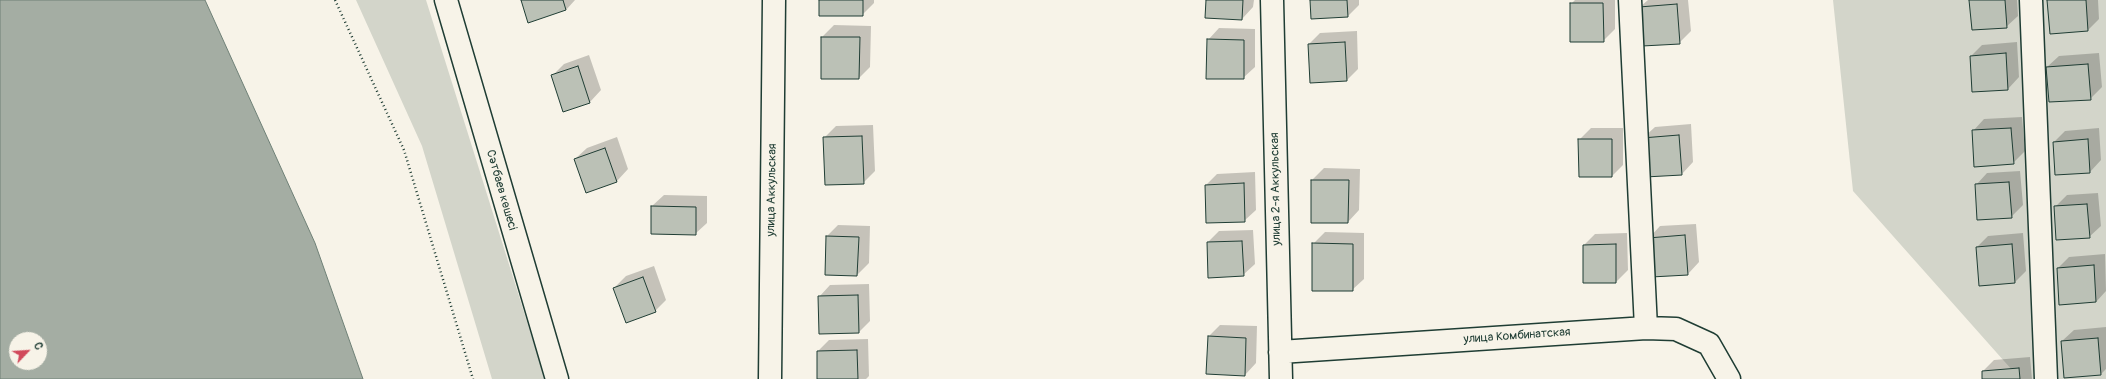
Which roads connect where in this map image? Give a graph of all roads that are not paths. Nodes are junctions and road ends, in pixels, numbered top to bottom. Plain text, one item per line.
1 (446, 0) edge
2 (774, 0) edge
3 (1272, 0) edge
4 (1630, 0) edge
5 (2030, 0) edge
6 (1646, 328) junction
7 (1280, 352) junction
8 (557, 379) edge
9 (770, 379) edge
10 (1281, 379) edge
11 (1729, 379) edge
12 (2046, 379) edge

1 - 8 street, Сәтбаев көшесі
2 - 9 street, улица Аккульская
3 - 7 street, улица 2-я Аккульская
4 - 6 street
5 - 12 street
6 - 7 street, улица Комбинатская
6 - 11 street, улица Комбинатская
7 - 10 street, улица 2-я Аккульская

